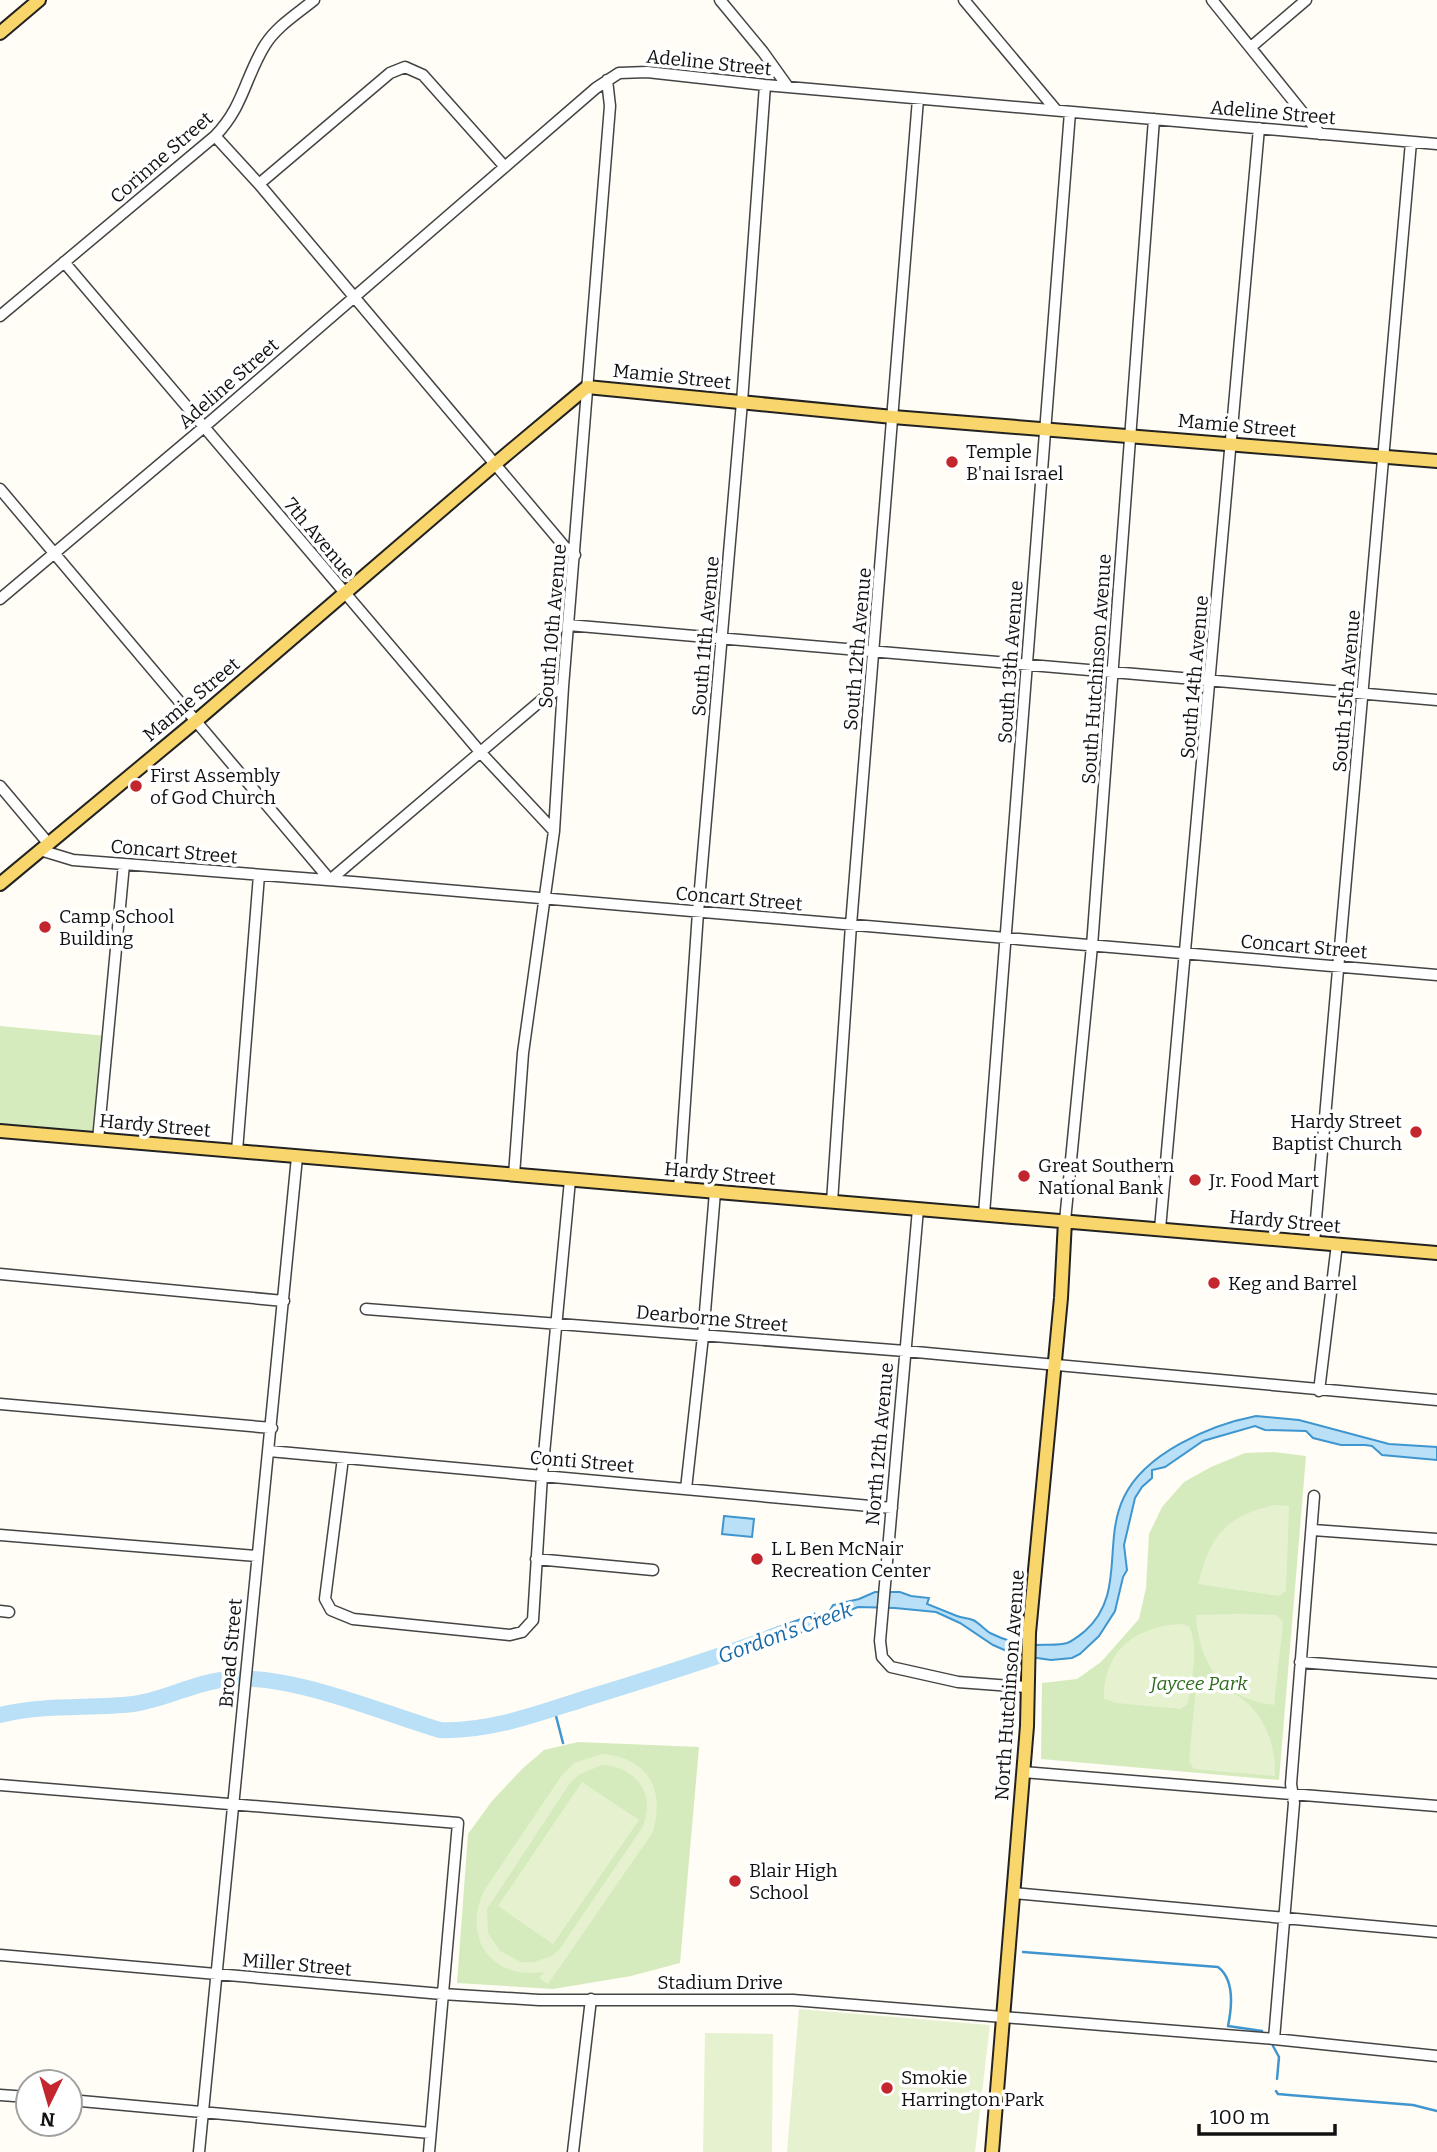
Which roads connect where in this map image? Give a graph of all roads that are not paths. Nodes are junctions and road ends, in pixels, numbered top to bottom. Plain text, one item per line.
1 (39, 0) edge
2 (314, 0) edge
3 (720, 0) edge
4 (964, 0) edge
5 (1212, 0) edge
6 (1306, 0) edge
7 (1, 31) edge
8 (1251, 47) junction
9 (607, 79) junction
10 (765, 85) junction
11 (788, 87) junction
12 (918, 99) junction
13 (1056, 110) junction
14 (1070, 112) junction
15 (1154, 119) junction
16 (1259, 128) junction
17 (1320, 134) junction
18 (215, 135) junction
19 (1411, 142) junction
20 (1437, 144) edge
21 (505, 167) junction
22 (259, 184) junction
23 (64, 262) junction
24 (354, 298) junction
25 (0, 316) edge
26 (587, 387) junction
27 (742, 402) junction
28 (893, 417) junction
29 (204, 427) junction
30 (1044, 428) junction
31 (1130, 435) junction
32 (1232, 443) junction
33 (1384, 457) junction
34 (1437, 461) edge
35 (495, 464) junction
36 (0, 489) edge
37 (54, 552) junction
38 (575, 555) junction
39 (344, 593) junction
40 (0, 599) edge
41 (568, 625) junction
42 (722, 637) junction
43 (875, 650) junction
44 (1028, 664) junction
45 (1114, 670) junction
46 (1211, 679) junction
47 (563, 687) junction
48 (1363, 692) junction
49 (1437, 700) edge
50 (197, 720) junction
51 (481, 753) junction
52 (0, 786) edge
53 (554, 831) junction
54 (44, 846) junction
55 (124, 864) junction
56 (259, 875) junction
57 (330, 880) junction
58 (0, 884) edge
59 (545, 899) junction
60 (698, 912) junction
61 (851, 925) junction
62 (1006, 939) junction
63 (1092, 946) junction
64 (1186, 953) junction
65 (1337, 967) junction
66 (1437, 975) edge
67 (0, 1132) edge
68 (98, 1140) junction
69 (237, 1152) junction
70 (297, 1157) junction
71 (514, 1175) junction
72 (570, 1180) junction
73 (680, 1189) junction
74 (715, 1192) junction
75 (832, 1202) junction
76 (918, 1209) junction
77 (984, 1214) junction
78 (1065, 1221) junction
79 (1160, 1229) junction
80 (1314, 1242) junction
81 (1337, 1244) junction
82 (1437, 1253) edge
83 (0, 1274) edge
84 (284, 1301) junction
85 (366, 1309) dead end
86 (558, 1323) junction
87 (703, 1336) junction
88 (905, 1351) junction
89 (1055, 1366) junction
90 (1320, 1391) junction
91 (1437, 1401) edge
92 (0, 1404) edge
93 (272, 1428) junction
94 (269, 1451) junction
95 (343, 1458) junction
96 (542, 1475) junction
97 (686, 1489) junction
98 (1314, 1496) dead end
99 (892, 1508) junction
100 (1312, 1530) junction
101 (0, 1535) edge
102 (1437, 1539) edge
103 (257, 1556) junction
104 (536, 1559) junction
105 (653, 1570) dead end
106 (1300, 1662) junction
107 (1437, 1673) edge
108 (1026, 1681) junction
109 (1023, 1772) junction
110 (0, 1785) edge
111 (1292, 1794) junction
112 (233, 1804) junction
113 (1437, 1806) edge
114 (1013, 1893) junction
115 (1284, 1917) junction
116 (1437, 1932) edge
117 (0, 1955) edge
118 (217, 1975) junction
119 (442, 1994) junction
120 (591, 1999) junction
121 (1003, 2017) junction
122 (1274, 2039) junction
123 (1437, 2056) edge
124 (84, 2102) edge
125 (203, 2111) junction
126 (430, 2133) junction
127 (199, 2152) edge
128 (429, 2152) edge
129 (573, 2152) edge
130 (992, 2152) edge

1 - 7 main road
2 - 18 street, Corinne Street
3 - 11 street
4 - 13 street
5 - 8 street
6 - 8 street
8 - 17 street
9 - 10 street, Adeline Street
9 - 21 street, Adeline Street
9 - 26 street, South 10th Avenue
10 - 11 street, Adeline Street
10 - 27 street, South 11th Avenue
11 - 12 street, Adeline Street
12 - 13 street, Adeline Street
12 - 28 street, South 12th Avenue
13 - 14 street, Adeline Street
14 - 15 street, Adeline Street
14 - 30 street, South 13th Avenue
15 - 16 street, Adeline Street
15 - 31 street, South Hutchinson Avenue
16 - 17 street, Adeline Street
16 - 32 street, South 14th Avenue
17 - 19 street, Adeline Street
18 - 22 street
18 - 23 street, Corinne Street
19 - 20 street, Adeline Street
19 - 33 street, South 15th Avenue
21 - 22 street
21 - 24 street, Adeline Street
22 - 24 street
23 - 25 street, Corinne Street
23 - 29 street, 7th Avenue
24 - 29 street, Adeline Street
24 - 35 street
26 - 27 main road, Mamie Street
26 - 35 main road, Mamie Street
26 - 38 street, South 10th Avenue
27 - 28 main road, Mamie Street
27 - 42 street, South 11th Avenue
28 - 30 main road, Mamie Street
28 - 43 street, South 12th Avenue
29 - 37 street, Adeline Street
29 - 39 street, 7th Avenue
30 - 31 main road, Mamie Street
30 - 44 street, South 13th Avenue
31 - 32 main road, Mamie Street
31 - 45 street, South Hutchinson Avenue
32 - 33 main road, Mamie Street
32 - 46 street, South 14th Avenue
33 - 34 main road, Mamie Street
33 - 48 street, South 15th Avenue
35 - 38 street
35 - 39 main road, Mamie Street
36 - 37 street
37 - 40 street, Adeline Street
37 - 50 street
38 - 41 street, South 10th Avenue
39 - 50 main road, Mamie Street
39 - 51 street, 7th Avenue
41 - 42 street
41 - 47 street, South 10th Avenue
42 - 43 street
42 - 60 street, South 11th Avenue
43 - 44 street
43 - 61 street, South 12th Avenue
44 - 45 street
44 - 62 street, South 13th Avenue
45 - 46 street
45 - 63 street, South Hutchinson Avenue
46 - 48 street
46 - 64 street, South 14th Avenue
47 - 51 street
47 - 53 street, South 10th Avenue
48 - 49 street
48 - 65 street, South 15th Avenue
50 - 54 main road, Mamie Street
50 - 57 street
51 - 53 street, 7th Avenue
51 - 57 street
52 - 54 street
53 - 59 street, South 10th Avenue
54 - 55 street, Concart Street
54 - 58 main road, Mamie Street
55 - 56 street, Concart Street
55 - 68 street
56 - 57 street, Concart Street
56 - 69 street
57 - 59 street, Concart Street
59 - 60 street, Concart Street
59 - 71 street, South 10th Avenue
60 - 61 street, Concart Street
60 - 73 street, South 11th Avenue
61 - 62 street, Concart Street
61 - 75 street, South 12th Avenue
62 - 63 street, Concart Street
62 - 77 street, South 13th Avenue
63 - 64 street, Concart Street
63 - 78 street, South Hutchinson Avenue
64 - 65 street, Concart Street
64 - 79 street, South 14th Avenue
65 - 66 street, Concart Street
65 - 80 street, South 15th Avenue
67 - 68 main road, Hardy Street
68 - 69 main road, Hardy Street
69 - 70 main road, Hardy Street
70 - 71 main road, Hardy Street
70 - 84 street, Broad Street
71 - 72 main road, Hardy Street
72 - 73 main road, Hardy Street
72 - 86 street
73 - 74 main road, Hardy Street
74 - 75 main road, Hardy Street
74 - 87 street
75 - 76 main road, Hardy Street
76 - 77 main road, Hardy Street
76 - 88 street, North 12th Avenue
77 - 78 main road, Hardy Street
78 - 79 main road, Hardy Street
78 - 89 main road, North Hutchinson Avenue
79 - 80 main road, Hardy Street
80 - 81 main road, Hardy Street
81 - 82 main road, Hardy Street
81 - 90 street
83 - 84 street
84 - 93 street, Broad Street
85 - 86 street, Dearborne Street
86 - 87 street, Dearborne Street
86 - 96 street
87 - 88 street, Dearborne Street
87 - 97 street
88 - 89 street, Dearborne Street
88 - 99 street, North 12th Avenue
89 - 90 street, Dearborne Street
89 - 108 main road, North Hutchinson Avenue
90 - 91 street, Dearborne Street
92 - 93 street
93 - 94 street, Broad Street
94 - 95 street, Conti Street
94 - 103 street, Broad Street
95 - 96 street, Conti Street
95 - 104 street
96 - 97 street, Conti Street
96 - 104 street
97 - 99 street, Conti Street
98 - 100 street
99 - 108 street, North 12th Avenue
100 - 102 street
100 - 106 street
101 - 103 street
103 - 112 street, Broad Street
104 - 105 street
106 - 107 street
106 - 111 street
108 - 109 main road, North Hutchinson Avenue
109 - 111 street
109 - 114 main road, North Hutchinson Avenue
110 - 112 street
111 - 113 street
111 - 115 street
112 - 118 street, Broad Street
112 - 119 street
114 - 115 street
114 - 121 main road, North Hutchinson Avenue
115 - 116 street
115 - 122 street
117 - 118 street, Miller Street
118 - 119 street, Miller Street
118 - 125 street, Broad Street
119 - 120 street, Miller Street
119 - 126 street
120 - 121 street, Stadium Drive
120 - 129 street
121 - 122 street, Stadium Drive
121 - 130 main road, North Hutchinson Avenue
122 - 123 street, Stadium Drive
124 - 125 street
125 - 126 street
125 - 127 street, Broad Street
126 - 128 street

